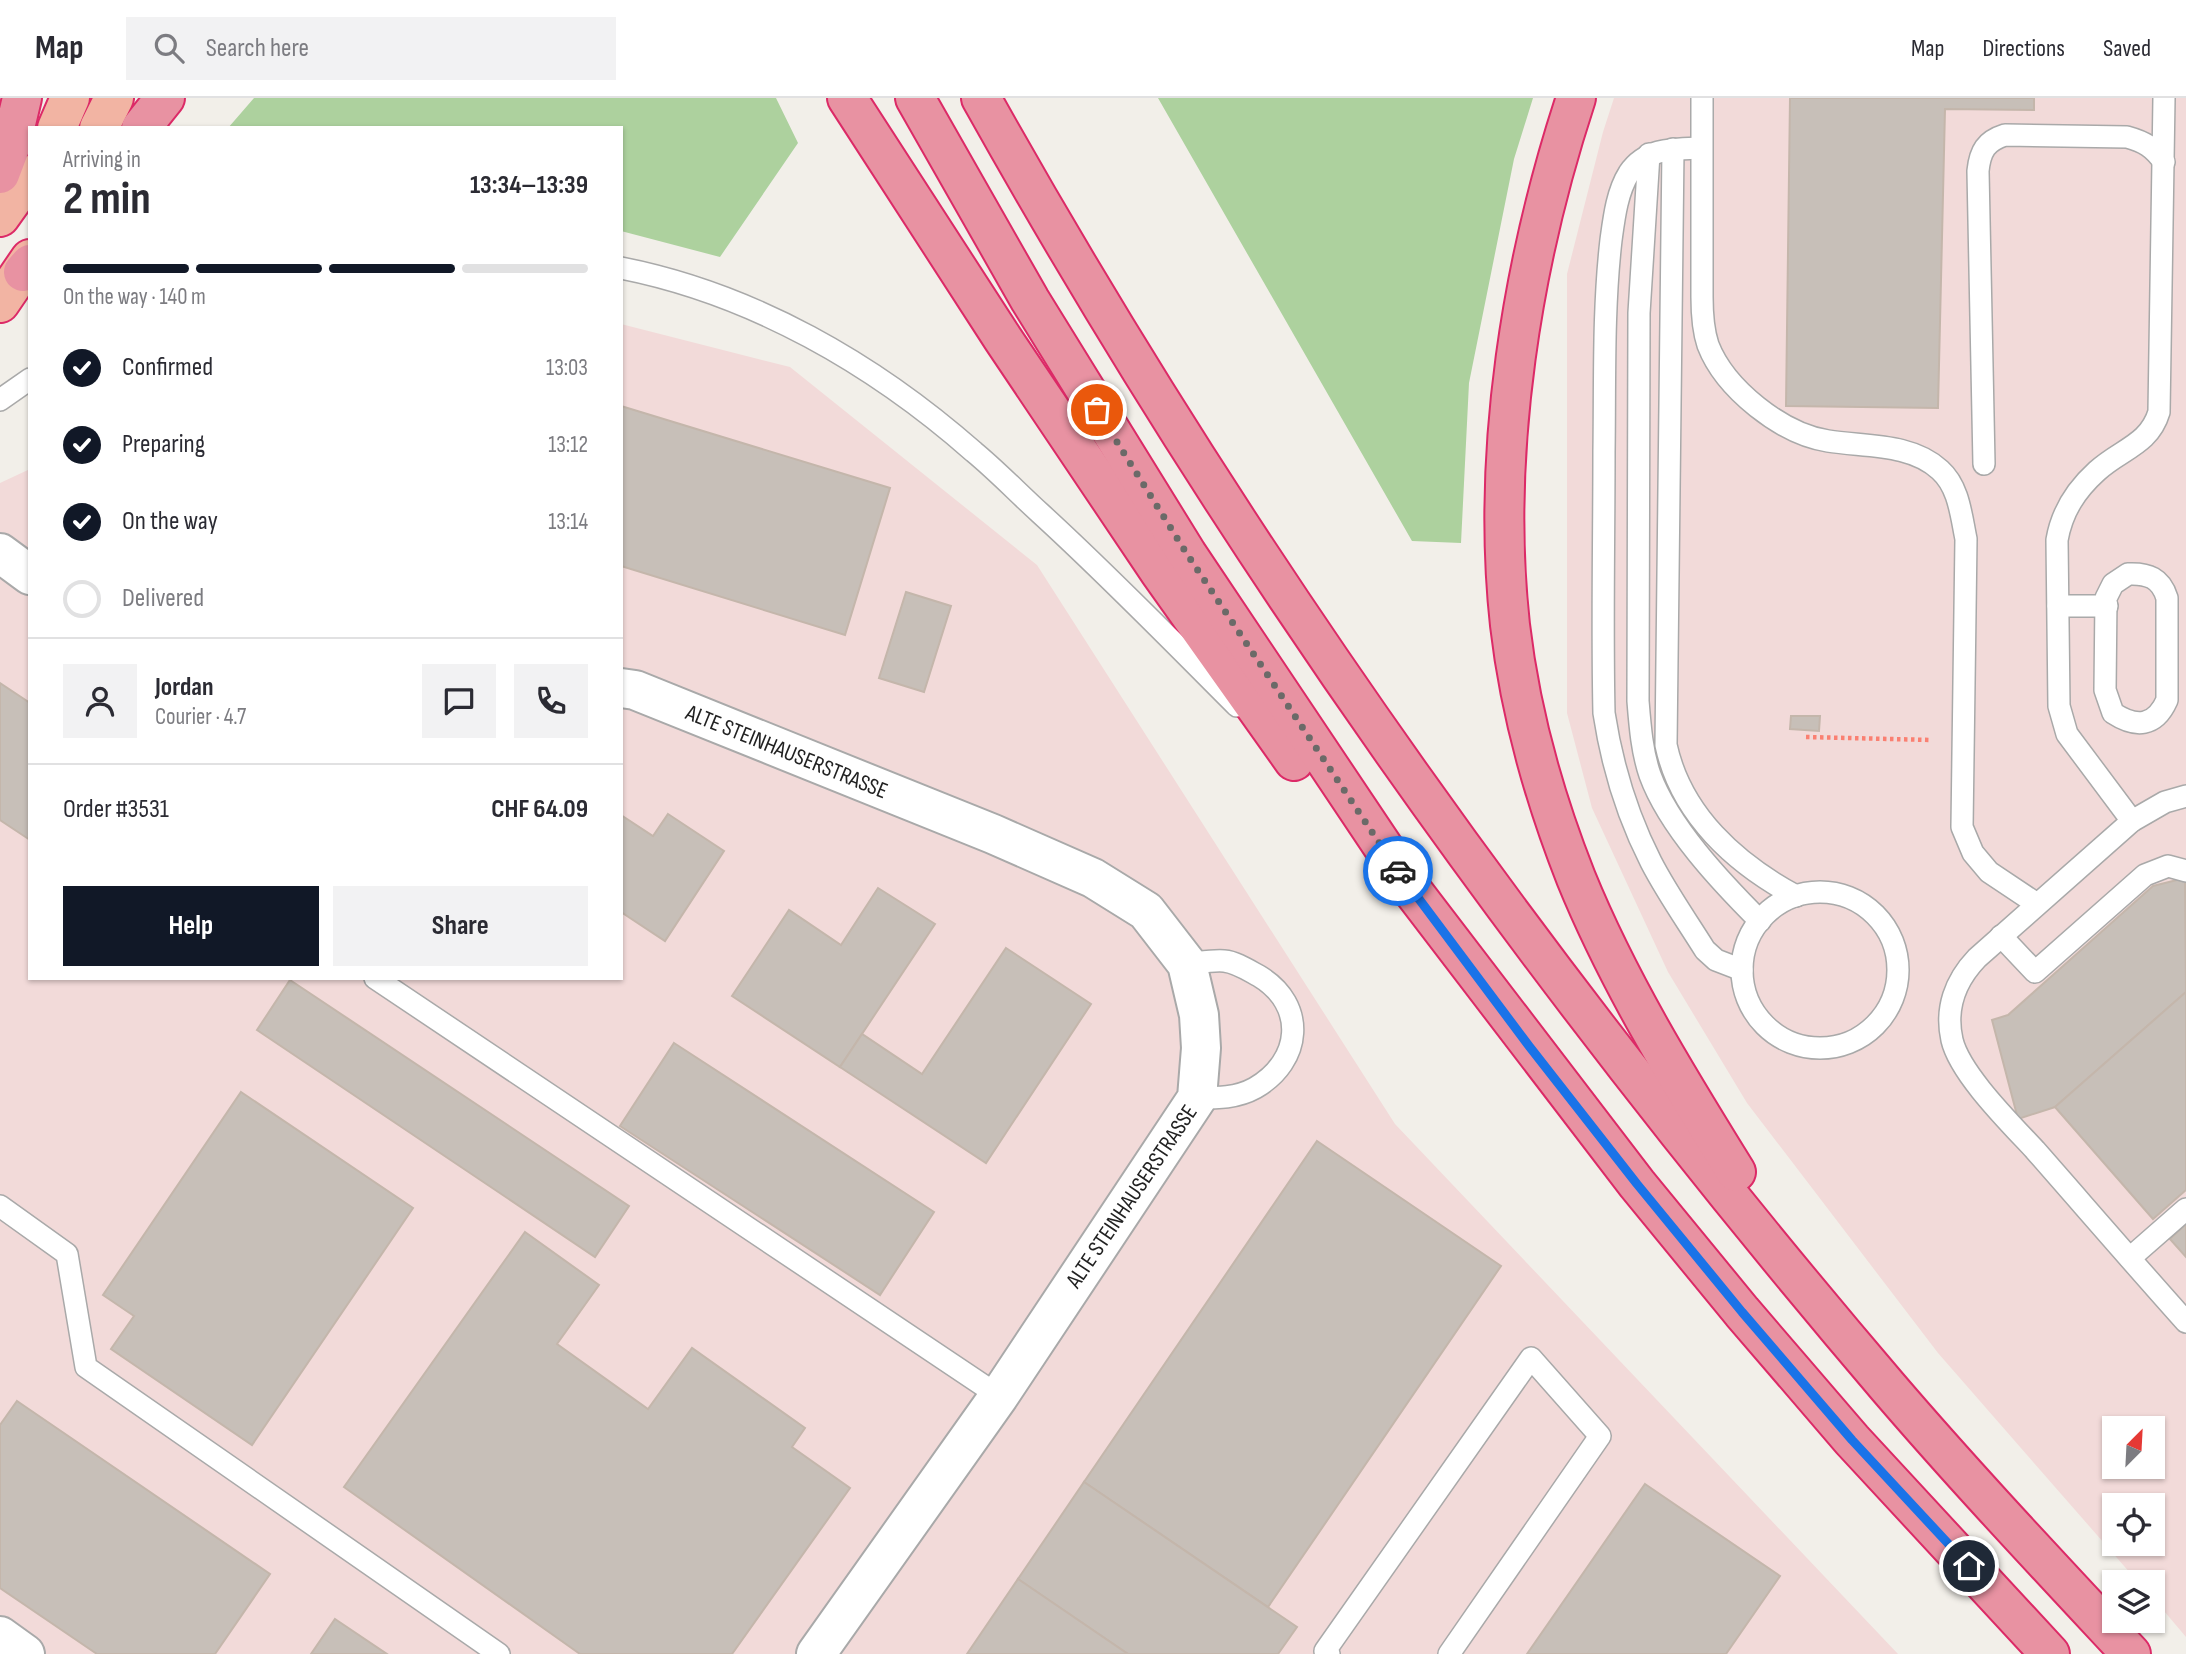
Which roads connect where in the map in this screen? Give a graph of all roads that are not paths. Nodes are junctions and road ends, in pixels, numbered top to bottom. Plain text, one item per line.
1 (22, 98) edge
2 (71, 98) edge
3 (114, 98) edge
4 (165, 98) edge
5 (847, 98) edge
6 (915, 98) edge
7 (981, 98) edge
8 (1576, 98) edge
9 (1702, 98) edge
10 (2164, 98) edge
11 (58, 126) edge
12 (100, 126) edge
13 (143, 126) edge
14 (1700, 148) junction
15 (1673, 149) junction
16 (1649, 154) junction
17 (2164, 162) junction
18 (0, 174) edge
19 (28, 178) edge
20 (0, 217) edge
21 (27, 265) edge
22 (623, 269) edge
23 (0, 303) edge
24 (28, 380) edge
25 (0, 400) edge
26 (1984, 464) dead end
27 (0, 553) edge
28 (28, 574) edge
29 (2057, 606) junction
30 (2107, 606) junction
31 (623, 688) edge
32 (1300, 770) junction
33 (2186, 796) edge
34 (2132, 821) junction
35 (2186, 871) edge
36 (1797, 896) junction
37 (2037, 904) junction
38 (1760, 921) junction
39 (2001, 936) junction
40 (1186, 964) junction
41 (1742, 970) junction
42 (378, 980) edge
43 (1514, 1026) junction
44 (1197, 1098) junction
45 (0, 1206) edge
46 (2186, 1209) edge
47 (2130, 1258) junction
48 (1815, 1300) junction
49 (2181, 1307) edge
50 (999, 1396) junction
51 (0, 1636) edge
52 (25, 1654) edge
53 (499, 1654) edge
54 (816, 1654) edge
55 (1329, 1654) edge
56 (1448, 1654) edge
57 (2050, 1654) edge
58 (2130, 1654) edge

1 - 18 highway
2 - 11 highway
3 - 12 highway
4 - 13 highway
5 - 32 highway
6 - 43 highway
7 - 48 highway
8 - 48 highway
9 - 14 lane
10 - 17 lane
14 - 15 lane
14 - 37 lane
15 - 16 lane
15 - 36 lane
16 - 38 lane
16 - 41 lane
17 - 26 lane
17 - 29 lane
19 - 20 highway
21 - 23 highway
22 - 32 lane
24 - 25 lane
27 - 28 street
29 - 30 lane
29 - 34 lane
30 - 30 lane
31 - 40 street, ALTE STEINHAUSERSTRASSE
32 - 43 highway
33 - 34 lane
34 - 37 lane
35 - 39 lane
36 - 38 lane
36 - 41 lane
37 - 39 lane
38 - 41 lane
39 - 47 lane
40 - 44 street, ALTE STEINHAUSERSTRASSE
40 - 44 lane
42 - 50 lane
43 - 57 highway
44 - 50 street, ALTE STEINHAUSERSTRASSE
45 - 53 lane
46 - 47 lane
47 - 49 lane
48 - 58 highway
50 - 54 street, ALTE STEINHAUSERSTRASSE
51 - 52 street
55 - 56 lane

